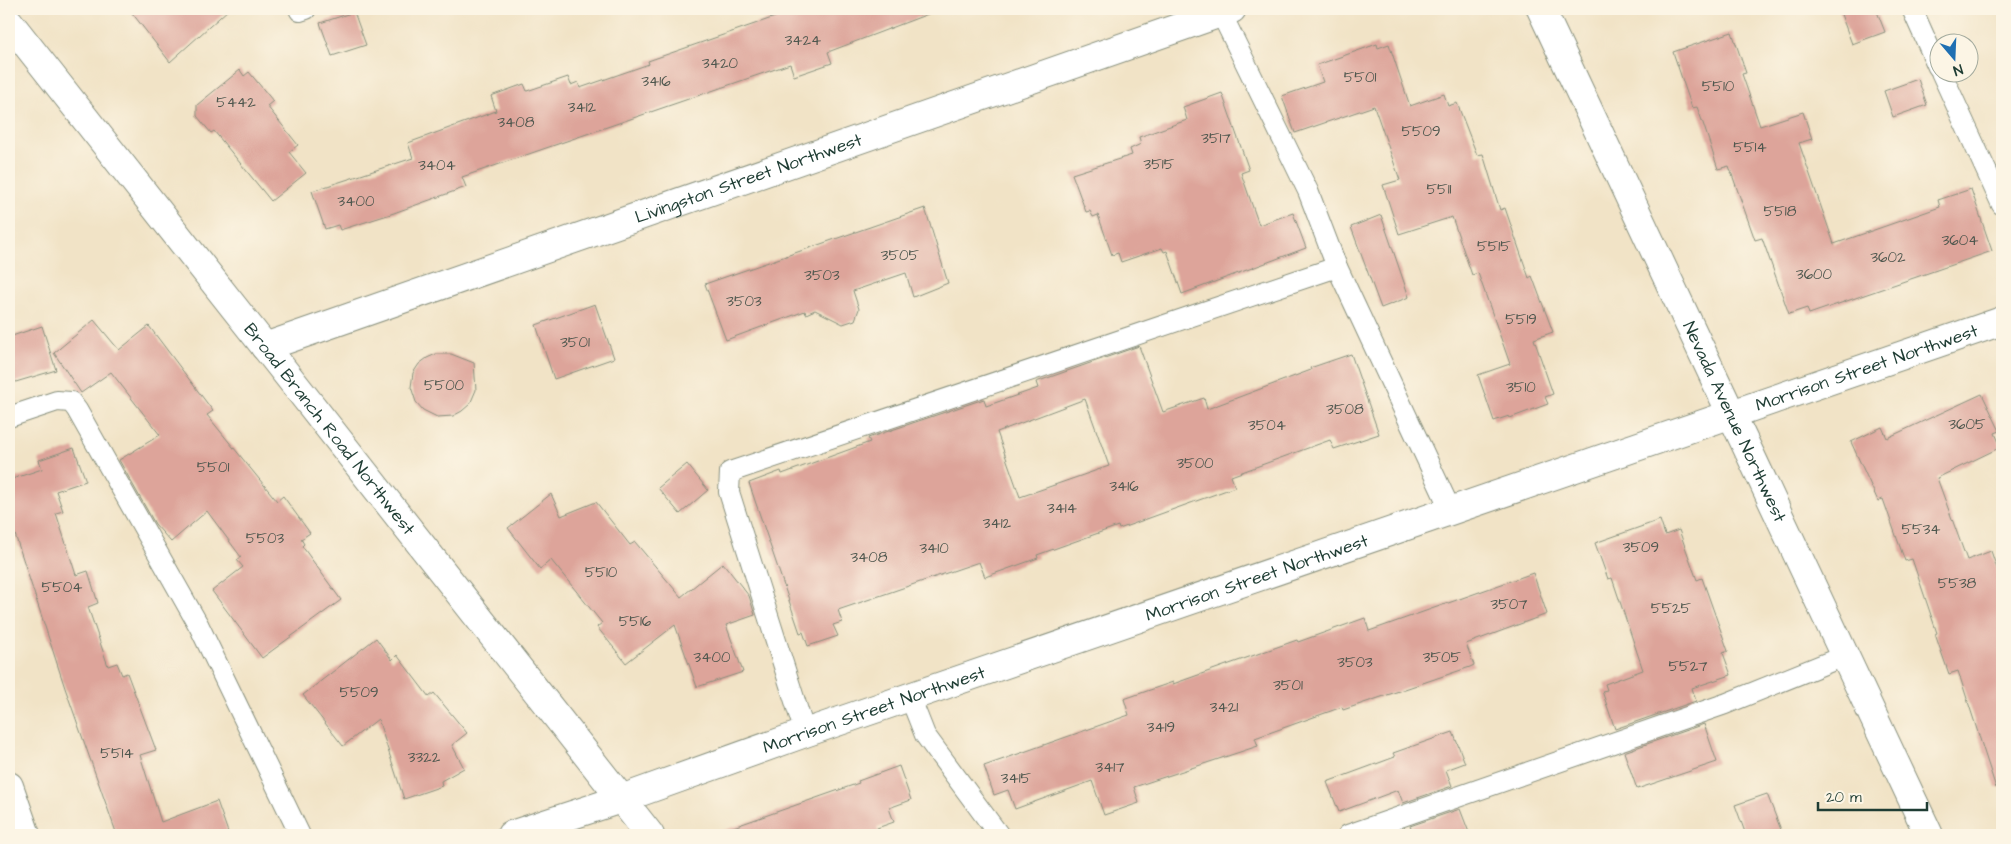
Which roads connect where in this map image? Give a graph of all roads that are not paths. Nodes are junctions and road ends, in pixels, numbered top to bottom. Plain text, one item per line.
1 (299, 9) edge
2 (306, 9) edge
3 (1541, 9) edge
4 (1912, 9) edge
5 (1227, 11) edge
6 (1182, 17) edge
7 (9, 22) edge
8 (1928, 44) edge
9 (1946, 82) edge
10 (2002, 205) edge
11 (1337, 267) junction
12 (2002, 321) edge
13 (265, 347) junction
14 (1732, 414) junction
15 (9, 417) edge
16 (1451, 511) junction
17 (1844, 656) junction
18 (910, 697) junction
19 (805, 733) junction
20 (9, 786) edge
21 (621, 799) junction
22 (26, 835) edge
23 (300, 835) edge
24 (511, 835) edge
25 (650, 835) edge
26 (999, 835) edge
27 (1348, 835) edge
28 (1929, 835) edge

1 - 2 lane
3 - 14 street, Nevada Avenue Northwest
4 - 8 lane
5 - 6 street, Livingston Street Northwest
5 - 11 lane
6 - 13 street, Livingston Street Northwest
7 - 13 street, Broad Branch Road Northwest
9 - 10 lane
11 - 16 lane
11 - 19 lane
12 - 14 street, Morrison Street Northwest
13 - 21 street, Broad Branch Road Northwest
14 - 16 street, Morrison Street Northwest
14 - 17 street, Nevada Avenue Northwest
15 - 23 lane
16 - 18 street, Morrison Street Northwest
17 - 27 lane
17 - 28 street, Nevada Avenue Northwest
18 - 19 street, Morrison Street Northwest
18 - 26 lane
19 - 21 street, Morrison Street Northwest
20 - 22 street
21 - 24 street, Morrison Street Northwest
21 - 25 street, Broad Branch Road Northwest

